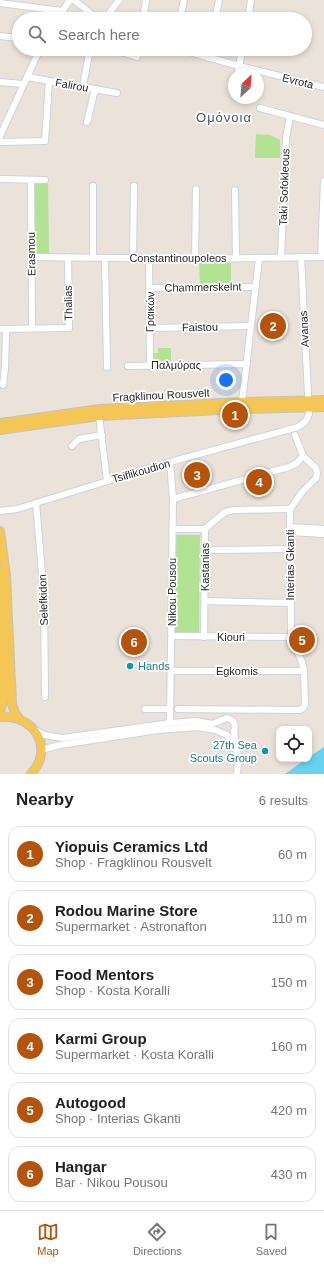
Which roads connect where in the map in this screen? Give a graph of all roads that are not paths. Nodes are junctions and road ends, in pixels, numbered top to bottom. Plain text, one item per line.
1 (70, 0) edge
2 (74, 0) edge
3 (119, 0) edge
4 (146, 0) edge
5 (184, 0) edge
6 (219, 0) edge
7 (251, 0) edge
8 (0, 3) edge
9 (61, 11) joint
10 (89, 12) edge
11 (110, 12) edge
12 (144, 12) edge
13 (181, 12) edge
14 (217, 12) edge
15 (249, 12) edge
16 (0, 36) edge
17 (12, 37) edge
18 (37, 56) edge
19 (89, 56) edge
20 (202, 56) edge
21 (241, 56) edge
22 (209, 58) joint
23 (239, 66) junction
24 (27, 77) junction
25 (49, 81) junction
26 (0, 82) edge
27 (23, 84) junction
28 (83, 86) junction
29 (324, 87) edge
30 (96, 89) junction
31 (117, 93) dead end
32 (260, 108) dead end
33 (290, 117) junction
34 (87, 122) dead end
35 (324, 125) edge
36 (0, 136) edge
37 (0, 142) edge
38 (0, 179) edge
39 (30, 180) junction
40 (45, 180) dead end
41 (324, 181) edge
42 (93, 186) dead end
43 (134, 186) dead end
44 (196, 189) dead end
45 (235, 190) dead end
46 (31, 257) junction
47 (68, 257) junction
48 (93, 257) junction
49 (281, 257) junction
50 (300, 257) junction
51 (322, 257) edge
52 (105, 258) junction
53 (133, 258) junction
54 (149, 258) junction
55 (236, 258) junction
56 (259, 258) junction
57 (196, 259) junction
58 (255, 287) junction
59 (150, 288) junction
60 (251, 326) junction
61 (32, 328) junction
62 (150, 328) junction
63 (3, 329) edge
64 (3, 354) edge
65 (247, 364) junction
66 (128, 366) dead end
67 (150, 366) junction
68 (107, 367) dead end
69 (3, 385) dead end
70 (324, 400) edge
71 (242, 402) junction
72 (308, 404) junction
73 (324, 407) edge
74 (99, 416) junction
75 (0, 424) edge
76 (0, 430) edge
77 (102, 435) junction
78 (295, 435) dead end
79 (72, 446) dead end
80 (303, 456) junction
81 (170, 462) junction
82 (107, 481) junction
83 (173, 499) junction
84 (36, 503) junction
85 (290, 509) junction
86 (0, 511) edge
87 (172, 529) junction
88 (205, 529) junction
89 (290, 530) junction
90 (324, 530) edge
91 (0, 531) edge
92 (324, 534) edge
93 (290, 549) junction
94 (205, 550) junction
95 (0, 572) edge
96 (205, 601) junction
97 (291, 603) junction
98 (172, 636) junction
99 (204, 637) junction
100 (291, 637) junction
101 (171, 671) junction
102 (304, 671) junction
103 (44, 697) dead end
104 (145, 709) dead end
105 (170, 709) junction
106 (178, 709) dead end
107 (0, 712) edge
108 (0, 717) edge
109 (19, 718) junction
110 (220, 722) junction
111 (170, 723) junction
112 (34, 729) junction
113 (234, 731) junction
114 (225, 734) junction
115 (41, 750) junction
116 (238, 758) junction
117 (30, 774) edge
118 (237, 774) edge

1 - 9 street
2 - 10 street
3 - 11 street
4 - 12 street
5 - 13 street
6 - 14 street
7 - 15 street
8 - 9 street
16 - 17 street
18 - 24 street
19 - 28 street
20 - 22 street, Evrota
21 - 23 street
22 - 23 street, Evrota
23 - 29 street, Evrota
24 - 25 street, Falirou
24 - 27 street
25 - 28 street, Falirou
25 - 37 street
26 - 27 street
27 - 36 street
28 - 30 street, Falirou
30 - 31 street, Falirou
30 - 34 street
32 - 33 street
33 - 35 street
33 - 49 street, Taki Sofokleous
38 - 39 street
39 - 40 street
39 - 46 street, Erasmou
41 - 51 street
42 - 48 street
43 - 53 street
44 - 57 street
45 - 55 street
46 - 47 street, Constantinoupoleos
46 - 61 street, Erasmou
47 - 48 street, Constantinoupoleos
47 - 61 street, Thalias
48 - 52 street, Constantinoupoleos
49 - 50 street, Constantinoupoleos
49 - 56 street, Constantinoupoleos
50 - 51 street, Constantinoupoleos
50 - 72 street, Avanas
52 - 53 street, Constantinoupoleos
52 - 68 street
53 - 54 street, Constantinoupoleos
54 - 57 street, Constantinoupoleos
54 - 59 street, Γραικών
55 - 56 street, Constantinoupoleos
55 - 57 street, Constantinoupoleos
56 - 58 street
58 - 59 street, Chammerskelnt
58 - 60 street
59 - 62 street, Γραικών
60 - 62 street, Faistou
60 - 65 street
61 - 63 street, Thalias
62 - 67 street, Γραικών
63 - 64 street
64 - 69 street
65 - 67 street, Παλμύρας
65 - 71 street
66 - 67 street, Παλμύρας
70 - 72 main road, Fragklinou Rousvelt
71 - 72 main road, Fragklinou Rousvelt
71 - 75 main road, Fragklinou Rousvelt
72 - 73 main road, Fragklinou Rousvelt
72 - 74 main road, Fragklinou Rousvelt
72 - 81 street, Tsiflikoudion
74 - 76 main road, Fragklinou Rousvelt
74 - 77 street
77 - 79 street
77 - 82 street
78 - 80 street
80 - 83 street
80 - 85 street
81 - 82 street, Tsiflikoudion
81 - 83 street, Nikou Pousou
82 - 84 street, Tsiflikoudion
83 - 87 street, Nikou Pousou
84 - 86 street, Tsiflikoudion
84 - 103 street, Selefkidon
85 - 88 street
85 - 89 street, Interias Gkanti
87 - 88 street, Kastanias
87 - 98 street, Nikou Pousou
88 - 94 street, Kastanias
89 - 90 street
89 - 92 street
89 - 93 street, Interias Gkanti
91 - 109 main road
93 - 94 street
93 - 97 street, Interias Gkanti
94 - 96 street, Kastanias
95 - 107 main road
96 - 97 street
96 - 99 street, Kastanias
97 - 100 street, Interias Gkanti
98 - 99 street, Kiouri
98 - 101 street, Nikou Pousou
99 - 100 street, Kiouri
100 - 102 street, Interias Gkanti
101 - 102 street, Egkomis
101 - 105 street, Nikou Pousou
102 - 106 street, Interias Gkanti
104 - 105 street
105 - 111 street, Nikou Pousou
108 - 109 main road
109 - 112 main road
110 - 111 street
110 - 113 street
110 - 114 street
111 - 112 street
112 - 115 main road
113 - 114 street
113 - 116 street
114 - 115 street
114 - 116 street
115 - 117 main road
116 - 118 street

